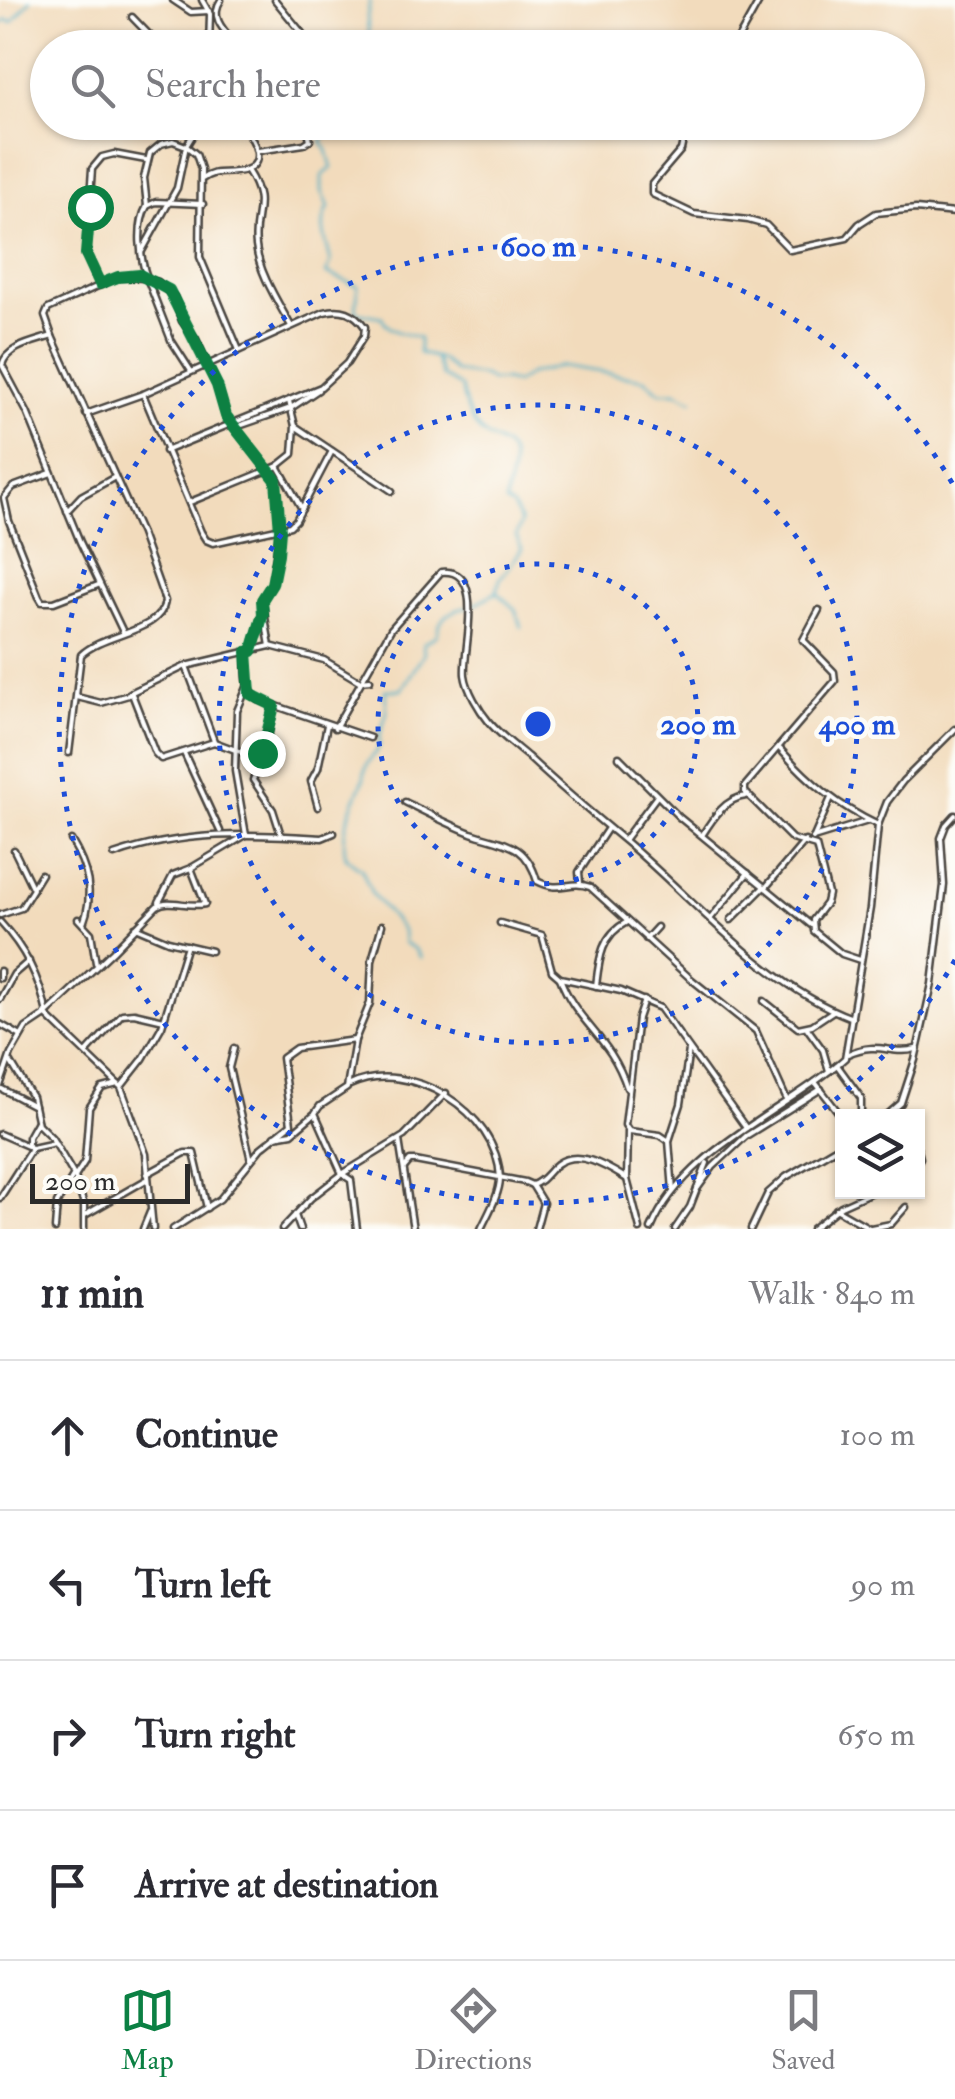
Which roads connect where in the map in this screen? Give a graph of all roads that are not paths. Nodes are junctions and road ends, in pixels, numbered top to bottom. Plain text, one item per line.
1 (172, 0) edge
2 (202, 0) edge
3 (221, 0) edge
4 (275, 0) edge
5 (760, 0) edge
6 (209, 11) junction
7 (132, 17) dead end
8 (145, 30) edge
9 (212, 30) edge
10 (226, 30) edge
11 (300, 30) edge
12 (743, 30) edge
13 (190, 140) edge
14 (256, 140) edge
15 (310, 140) edge
16 (683, 140) edge
17 (186, 146) junction
18 (258, 151) junction
19 (146, 160) junction
20 (247, 170) junction
21 (202, 178) junction
22 (167, 202) junction
23 (202, 204) junction
24 (147, 206) junction
25 (955, 213) edge
26 (142, 251) junction
27 (147, 279) junction
28 (100, 284) junction
29 (291, 326) junction
30 (52, 336) junction
31 (238, 350) junction
32 (205, 365) junction
33 (190, 372) junction
34 (321, 387) junction
35 (142, 394) junction
36 (289, 401) junction
37 (291, 408) junction
38 (86, 414) junction
39 (234, 426) junction
40 (295, 426) junction
41 (165, 451) junction
42 (332, 452) junction
43 (278, 466) junction
44 (270, 469) junction
45 (51, 473) junction
46 (115, 477) junction
47 (392, 491) dead end
48 (190, 502) junction
49 (302, 509) junction
50 (67, 511) junction
51 (280, 530) junction
52 (99, 584) junction
53 (820, 610) dead end
54 (263, 614) junction
55 (124, 633) junction
56 (270, 646) junction
57 (249, 652) junction
58 (186, 666) junction
59 (370, 680) dead end
60 (359, 681) junction
61 (248, 685) junction
62 (130, 693) junction
63 (76, 697) junction
64 (274, 706) junction
65 (327, 725) junction
66 (335, 728) junction
67 (955, 728) edge
68 (952, 736) edge
69 (370, 738) dead end
70 (214, 742) junction
71 (779, 748) junction
72 (235, 750) junction
73 (68, 754) dead end
74 (184, 754) junction
75 (619, 757) dead end
76 (260, 758) junction
77 (657, 796) junction
78 (746, 796) junction
79 (831, 798) junction
80 (405, 802) dead end
81 (318, 808) dead end
82 (955, 815) edge
83 (868, 820) junction
84 (878, 825) junction
85 (608, 828) junction
86 (221, 833) junction
87 (334, 834) dead end
88 (246, 835) junction
89 (702, 835) junction
90 (282, 836) junction
91 (71, 840) dead end
92 (624, 840) junction
93 (814, 840) junction
94 (805, 841) junction
95 (14, 850) dead end
96 (114, 855) dead end
97 (191, 868) junction
98 (42, 874) dead end
99 (748, 874) junction
100 (580, 884) junction
101 (33, 887) junction
102 (764, 888) junction
103 (159, 904) junction
104 (0, 906) edge
105 (8, 912) junction
106 (711, 918) junction
107 (0, 919) edge
108 (78, 919) dead end
109 (731, 920) dead end
110 (500, 922) dead end
111 (627, 922) junction
112 (84, 924) junction
113 (382, 925) dead end
114 (813, 926) junction
115 (134, 927) junction
116 (657, 927) dead end
117 (646, 939) junction
118 (187, 944) junction
119 (212, 951) dead end
120 (860, 960) junction
121 (29, 961) junction
122 (96, 966) junction
123 (560, 978) junction
124 (596, 987) junction
125 (0, 1000) edge
126 (644, 1000) junction
127 (764, 1001) dead end
128 (833, 1011) junction
129 (46, 1013) junction
130 (852, 1018) junction
131 (164, 1020) junction
132 (0, 1024) edge
133 (807, 1028) junction
134 (21, 1036) junction
135 (356, 1040) junction
136 (234, 1048) dead end
137 (917, 1048) junction
138 (689, 1050) junction
139 (86, 1054) junction
140 (848, 1054) junction
141 (9, 1059) junction
142 (837, 1066) junction
143 (829, 1070) junction
144 (814, 1081) junction
145 (120, 1086) junction
146 (0, 1087) edge
147 (347, 1088) junction
148 (821, 1089) junction
149 (628, 1090) junction
150 (446, 1093) junction
151 (786, 1100) junction
152 (34, 1106) junction
153 (835, 1109) edge
154 (860, 1109) edge
155 (896, 1109) edge
156 (315, 1113) junction
157 (37, 1121) junction
158 (746, 1128) junction
159 (628, 1130) junction
160 (0, 1134) edge
161 (275, 1136) junction
162 (400, 1140) junction
163 (669, 1142) junction
164 (55, 1143) junction
165 (30, 1147) junction
166 (835, 1148) edge
167 (709, 1159) junction
168 (251, 1160) junction
169 (404, 1168) junction
170 (342, 1174) junction
171 (75, 1176) junction
172 (147, 1177) junction
173 (500, 1179) junction
174 (627, 1179) junction
175 (532, 1186) junction
176 (697, 1189) junction
177 (673, 1192) junction
178 (0, 1198) edge
179 (858, 1199) edge
180 (906, 1206) dead end
181 (207, 1208) junction
182 (836, 1210) junction
183 (150, 1212) junction
184 (85, 1215) junction
185 (295, 1215) junction
186 (412, 1228) edge
187 (871, 1228) edge
188 (55, 1229) edge
189 (84, 1229) edge
190 (143, 1229) edge
191 (153, 1229) edge
192 (173, 1229) edge
193 (282, 1229) edge
194 (300, 1229) edge
195 (357, 1229) edge
196 (481, 1229) edge
197 (536, 1229) edge
198 (640, 1229) edge
199 (651, 1229) edge
200 (675, 1229) edge
201 (751, 1229) edge
202 (812, 1229) edge

1 - 6 street
2 - 6 street
3 - 10 street
4 - 11 street
5 - 12 street
6 - 9 street
7 - 8 street
13 - 17 street
14 - 18 street
15 - 18 street
16 - 25 street
17 - 19 street
17 - 21 street
17 - 22 street
18 - 20 street
19 - 24 street
19 - 28 street
20 - 21 street
20 - 29 street
21 - 23 street
22 - 23 street
22 - 24 street
22 - 26 street
23 - 31 street
24 - 26 street
26 - 27 street
27 - 28 street
27 - 32 street
27 - 33 street
28 - 30 street
29 - 31 street
29 - 34 street
30 - 38 street
30 - 45 street
31 - 32 street
32 - 33 street
32 - 39 street
33 - 35 street
34 - 36 street
34 - 37 street
35 - 38 street
35 - 41 street
36 - 37 street
36 - 39 street
37 - 39 street
37 - 40 street
38 - 46 street
39 - 41 street
39 - 44 street
40 - 42 street
40 - 43 street
41 - 48 street
42 - 47 street
42 - 49 street
43 - 44 street
43 - 49 street
44 - 48 street
44 - 51 street
45 - 50 street
45 - 52 street
46 - 50 street
46 - 55 street
48 - 51 street
49 - 51 street
50 - 52 street
51 - 54 street
52 - 55 street
53 - 71 street
54 - 56 street
54 - 57 street
55 - 63 street
56 - 57 street
56 - 60 street
57 - 58 street
57 - 61 street
58 - 62 street
58 - 70 street
59 - 60 street
60 - 66 street
60 - 85 street
61 - 64 street
61 - 72 street
62 - 63 street
62 - 74 street
63 - 73 street
64 - 65 street
64 - 76 street
65 - 66 street
65 - 81 street
66 - 69 street
67 - 68 street
68 - 84 street
70 - 72 street
70 - 74 street
71 - 78 street
71 - 79 street
72 - 76 street
72 - 88 street
74 - 86 street
75 - 77 street
76 - 90 street
77 - 89 street
77 - 92 street
78 - 89 street
78 - 94 street
79 - 83 street
79 - 93 street
80 - 100 street
82 - 137 street
83 - 84 street
83 - 93 street
84 - 120 street
85 - 92 street
85 - 100 street
86 - 88 street
86 - 96 street
87 - 90 street
88 - 90 street
88 - 97 street
89 - 99 street
91 - 112 street
92 - 106 street
93 - 94 street
93 - 114 street
94 - 102 street
95 - 101 street
97 - 103 street
97 - 103 street
98 - 101 street
99 - 102 street
99 - 106 street
100 - 111 street
101 - 105 street
102 - 109 street
102 - 114 street
103 - 115 street
104 - 105 street
105 - 107 street
106 - 128 street
107 - 121 street
108 - 112 street
110 - 123 street
111 - 117 street
111 - 124 street
112 - 122 street
113 - 135 street
114 - 120 street
115 - 118 street
115 - 122 street
116 - 117 street
117 - 151 street
118 - 119 street
118 - 131 street
120 - 130 street
121 - 125 street
121 - 129 street
122 - 129 street
123 - 124 street
123 - 149 street
124 - 126 street
126 - 138 street
126 - 149 street
127 - 133 street
128 - 130 street
128 - 133 street
129 - 134 street
129 - 139 street
130 - 140 street
131 - 139 street
131 - 145 street
132 - 134 street
133 - 143 street
134 - 141 street
135 - 147 street
135 - 161 street
136 - 168 street
137 - 140 street
137 - 155 street
138 - 158 street
138 - 163 street
139 - 145 street
140 - 142 street
141 - 146 street
141 - 152 street
142 - 143 street
142 - 154 street
143 - 144 street
144 - 148 street
144 - 151 street
145 - 171 street
145 - 172 street
146 - 152 street
147 - 150 street
147 - 156 street
148 - 153 street
148 - 176 street
149 - 159 street
150 - 162 street
150 - 173 street
151 - 158 street
152 - 157 street
156 - 161 street
156 - 170 street
157 - 164 street
157 - 165 street
158 - 167 street
159 - 163 street
159 - 174 street
160 - 165 street
161 - 168 street
162 - 169 street
162 - 170 street
163 - 177 street
164 - 165 street
164 - 171 street
165 - 178 street
166 - 201 street
167 - 176 street
167 - 177 street
168 - 181 street
169 - 173 street
169 - 186 street
170 - 185 street
170 - 195 street
171 - 184 street
171 - 188 street
172 - 181 street
172 - 183 street
172 - 184 street
173 - 175 street
173 - 196 street
174 - 175 street
174 - 198 street
175 - 197 street
176 - 200 street
177 - 199 street
179 - 182 street
180 - 187 street
181 - 192 street
182 - 187 street
182 - 202 street
183 - 190 street
183 - 191 street
184 - 189 street
185 - 193 street
185 - 194 street

